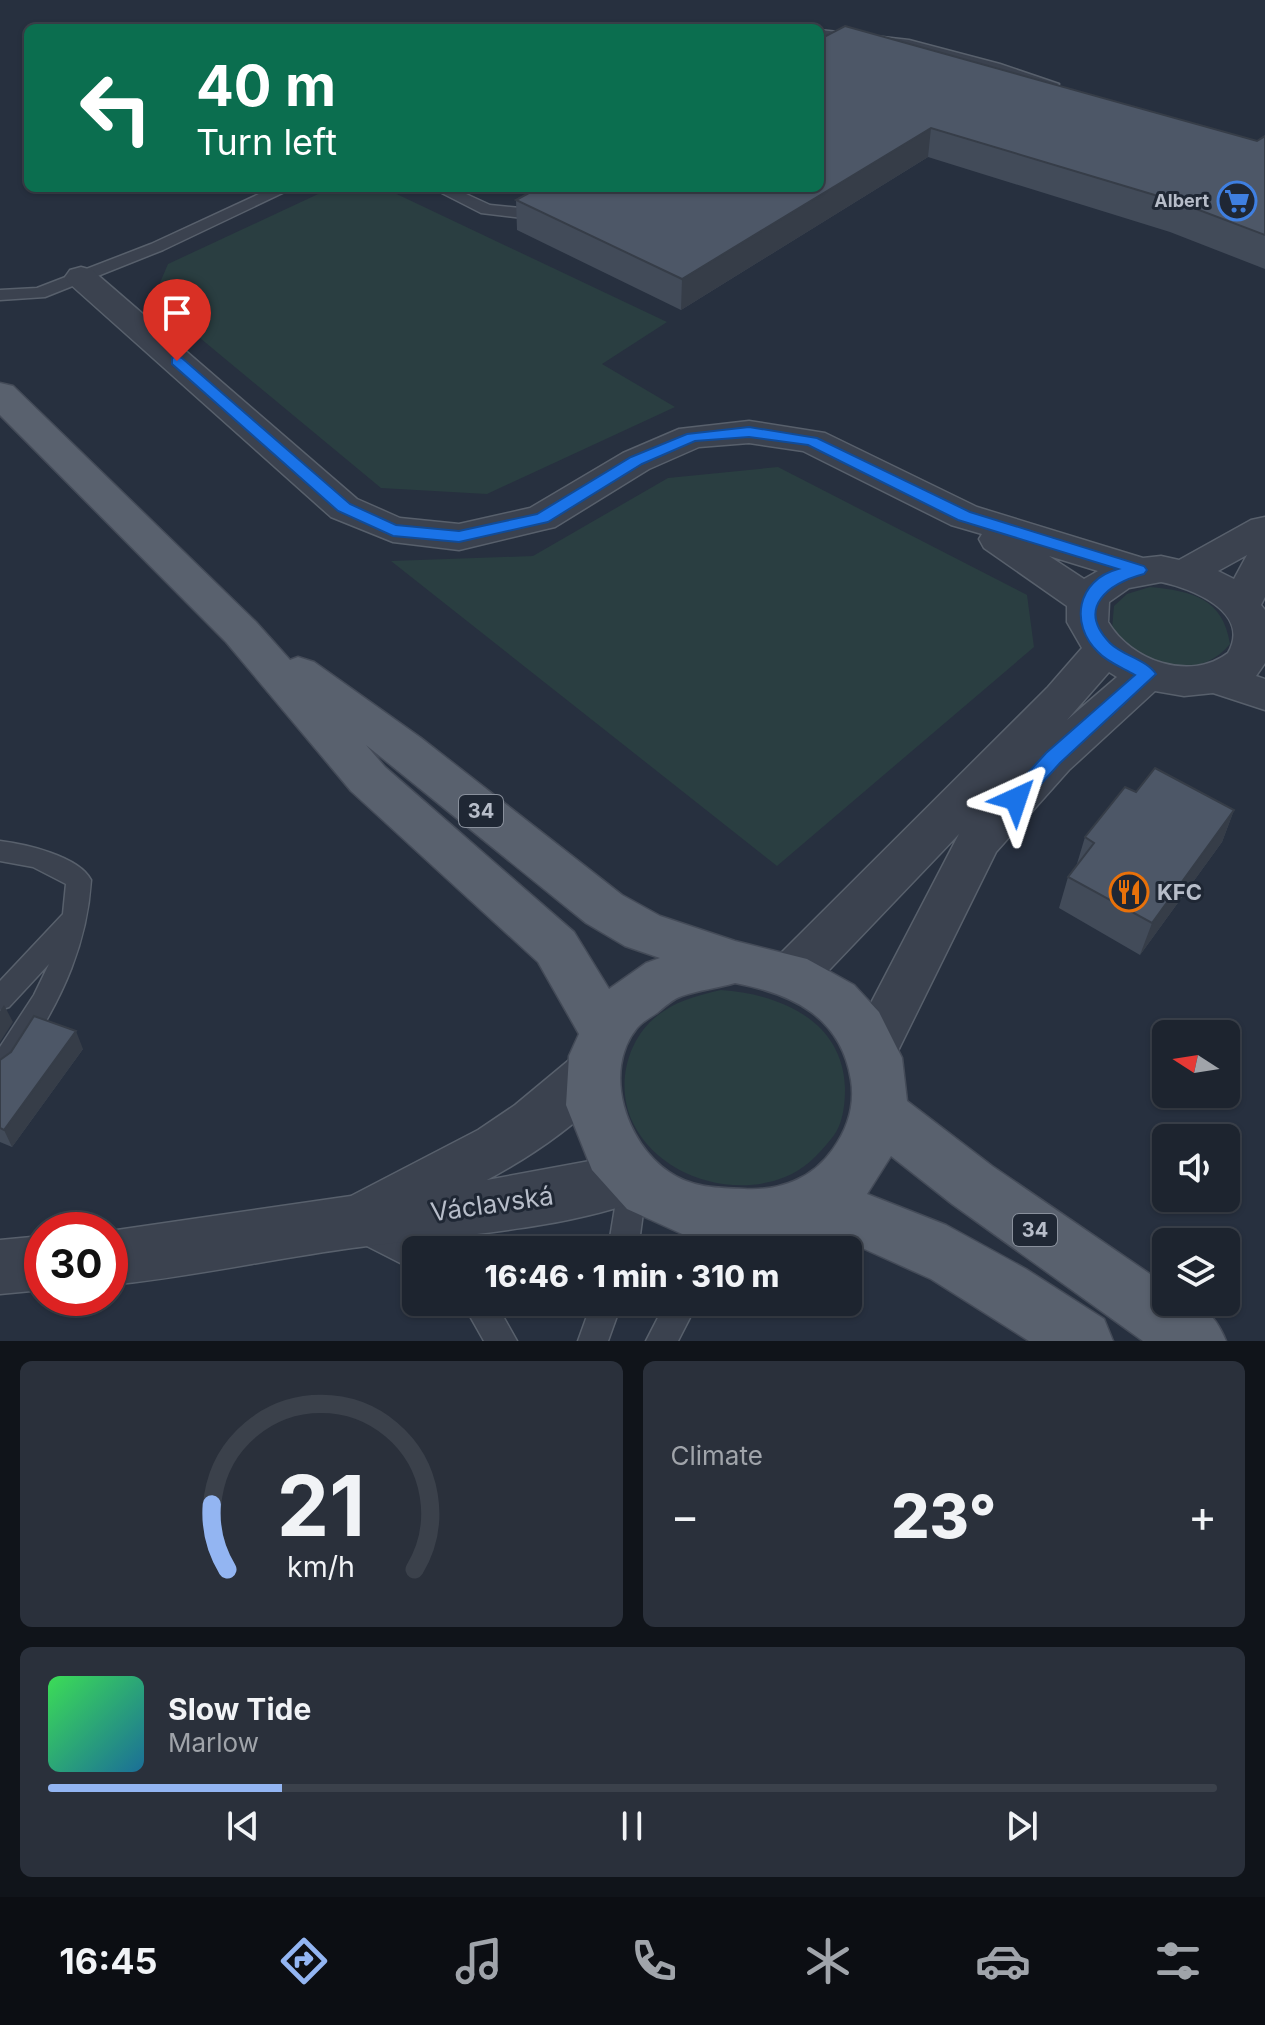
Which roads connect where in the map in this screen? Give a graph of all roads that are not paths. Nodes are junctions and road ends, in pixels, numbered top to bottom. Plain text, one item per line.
1 (824, 34) edge
2 (846, 35) junction
3 (824, 47) edge
4 (1069, 89) edge
5 (276, 192) edge
6 (449, 192) edge
7 (562, 192) edge
8 (81, 277) junction
9 (0, 295) edge
10 (0, 394) edge
11 (964, 516) junction
12 (1265, 529) edge
13 (1265, 558) edge
14 (1138, 570) junction
15 (1185, 573) junction
16 (1089, 602) junction
17 (1241, 605) junction
18 (241, 632) junction
19 (1260, 647) edge
20 (1105, 649) junction
21 (1147, 674) junction
22 (1216, 678) junction
23 (1265, 695) edge
24 (0, 851) edge
25 (78, 915) junction
26 (735, 962) junction
27 (793, 974) junction
28 (0, 999) edge
29 (599, 1051) junction
30 (872, 1051) junction
31 (0, 1069) edge
32 (880, 1113) junction
33 (633, 1178) junction
34 (802, 1208) junction
35 (350, 1222) junction
36 (727, 1235) edge
37 (625, 1236) edge
38 (402, 1250) edge
39 (128, 1256) edge
40 (24, 1265) edge
41 (0, 1267) edge
42 (486, 1316) edge
43 (602, 1316) edge
44 (675, 1316) edge
45 (502, 1341) edge
46 (593, 1341) edge
47 (661, 1341) edge
48 (1082, 1341) edge
49 (1195, 1341) edge

1 - 2 lane
2 - 3 lane
2 - 4 lane
5 - 8 lane
6 - 7 lane
8 - 9 lane
8 - 11 street
10 - 18 main road, 34
11 - 14 street
11 - 16 street
12 - 15 street
13 - 17 street
14 - 15 street
14 - 16 street
15 - 17 street
16 - 20 street
17 - 19 street
18 - 26 main road, 34
18 - 29 main road, 34
19 - 22 street
20 - 21 street
20 - 27 street
21 - 22 street
21 - 30 street
22 - 23 street
24 - 25 lane
25 - 28 lane
25 - 31 lane
26 - 27 main road
26 - 29 main road
27 - 30 main road
29 - 33 main road
29 - 35 street, Václavská
30 - 32 main road
32 - 34 main road
32 - 49 main road, 34
33 - 35 street, Václavská
33 - 36 main road
33 - 37 lane
34 - 36 main road
34 - 48 main road
35 - 38 lane
35 - 39 street, Václavská
40 - 41 street
42 - 45 lane
43 - 46 lane
44 - 47 lane

